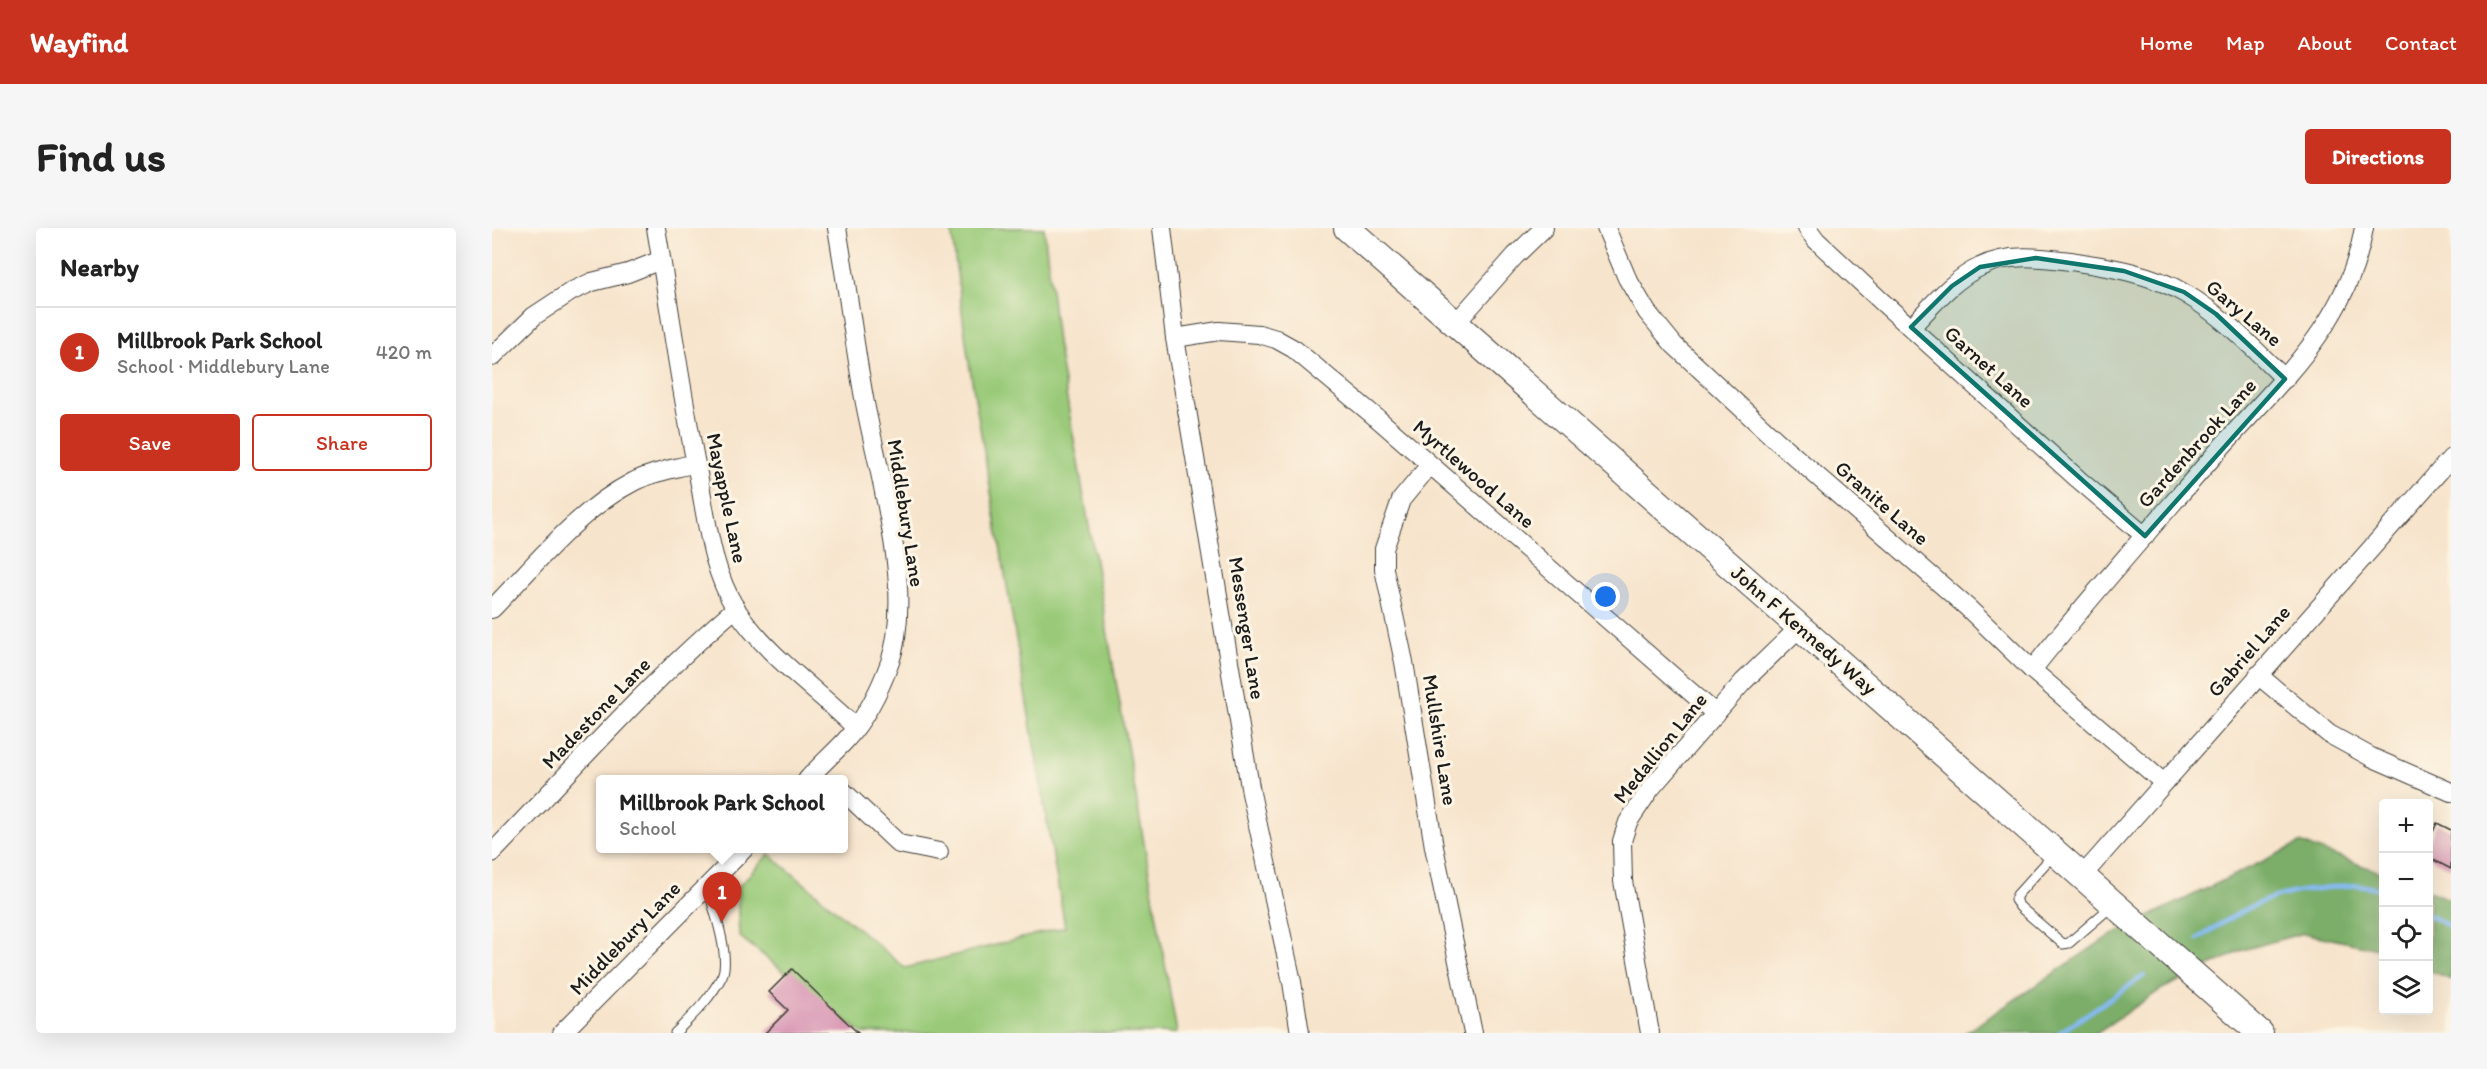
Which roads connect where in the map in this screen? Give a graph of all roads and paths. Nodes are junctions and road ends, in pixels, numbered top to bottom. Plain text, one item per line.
1 (656, 228) edge
2 (837, 228) edge
3 (1162, 228) edge
4 (1347, 228) edge
5 (1606, 228) edge
6 (1807, 228) edge
7 (2364, 228) edge
8 (1535, 230) edge
9 (661, 260) junction
10 (1455, 324) junction
11 (1911, 327) junction
12 (1175, 338) junction
13 (492, 357) edge
14 (2285, 379) junction
15 (2451, 458) edge
16 (695, 463) junction
17 (1429, 465) junction
18 (2145, 536) junction
19 (736, 608) junction
20 (492, 609) edge
21 (1800, 627) junction
22 (2032, 670) junction
23 (2258, 675) junction
24 (1716, 714) junction
25 (855, 728) junction
26 (819, 775) edge
27 (2164, 783) junction
28 (2451, 792) edge
29 (848, 797) edge
30 (939, 852) dead end
31 (2056, 852) junction
32 (492, 853) edge
33 (741, 853) edge
34 (2083, 875) junction
35 (707, 886) junction
36 (2115, 904) junction
37 (562, 1033) edge
38 (675, 1033) edge
39 (1300, 1033) edge
40 (1473, 1033) edge
41 (1650, 1033) edge
42 (2260, 1033) edge

1 - 9 street, Mayapple Lane
2 - 25 street, Middlebury Lane
3 - 12 street, Messenger Lane
4 - 10 street, John F Kennedy Way
5 - 22 street, Granite Lane
6 - 11 street, Garnet Lane
7 - 14 street, Gardenbrook Lane
8 - 10 street
9 - 13 street
9 - 16 street, Mayapple Lane
10 - 21 street, John F Kennedy Way
11 - 14 street, Gary Lane
11 - 18 street, Garnet Lane
12 - 17 street, Myrtlewood Lane
12 - 39 street, Messenger Lane
14 - 18 street, Gardenbrook Lane
15 - 23 street, Gabriel Lane
16 - 19 street, Mayapple Lane
16 - 20 street
17 - 24 street, Myrtlewood Lane
17 - 40 street, Mullshire Lane
18 - 22 street, Gardenbrook Lane
19 - 25 street, Mayapple Lane
19 - 32 street, Madestone Lane
21 - 24 street, Medallion Lane
21 - 31 street, John F Kennedy Way
22 - 27 street, Granite Lane
23 - 27 street, Gabriel Lane
23 - 28 street
24 - 41 street, Medallion Lane
25 - 26 street, Middlebury Lane
27 - 34 street, Gabriel Lane
29 - 30 street
31 - 34 street, John F Kennedy Way
31 - 36 lane
33 - 35 street, Middlebury Lane
34 - 36 street, John F Kennedy Way
35 - 37 street, Middlebury Lane
35 - 38 lane
36 - 42 street, John F Kennedy Way

